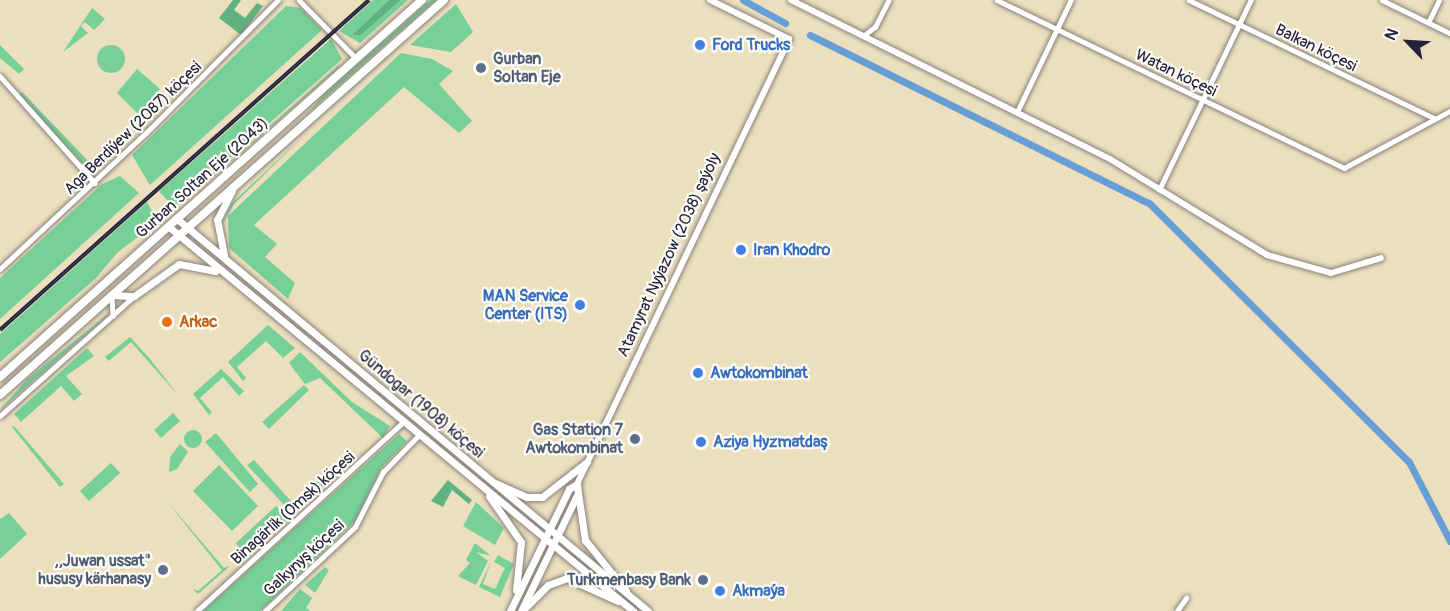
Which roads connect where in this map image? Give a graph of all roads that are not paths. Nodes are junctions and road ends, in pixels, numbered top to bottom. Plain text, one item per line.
1 (278, 0) edge
2 (299, 0) edge
3 (422, 0) edge
4 (444, 0) edge
5 (710, 0) edge
6 (791, 0) edge
7 (889, 0) edge
8 (997, 0) edge
9 (1071, 0) edge
10 (1189, 0) edge
11 (1251, 0) edge
12 (1382, 0) edge
13 (1439, 0) edge
14 (1428, 23) junction
15 (1239, 24) junction
16 (1058, 28) junction
17 (1450, 33) edge
18 (863, 36) junction
19 (356, 58) junction
20 (0, 76) edge
21 (1203, 99) junction
22 (1450, 111) edge
23 (1017, 112) junction
24 (1434, 118) junction
25 (95, 183) junction
26 (237, 183) junction
27 (1160, 190) junction
28 (176, 218) junction
29 (168, 226) junction
30 (188, 228) junction
31 (178, 236) junction
32 (1381, 258) dead end
33 (229, 262) junction
34 (0, 269) edge
35 (221, 273) junction
36 (112, 295) junction
37 (134, 296) junction
38 (113, 316) junction
39 (0, 377) edge
40 (0, 395) edge
41 (411, 414) junction
42 (0, 416) edge
43 (404, 422) junction
44 (419, 435) junction
45 (587, 462) junction
46 (494, 483) junction
47 (577, 484) junction
48 (486, 492) junction
49 (578, 493) junction
50 (550, 529) junction
51 (558, 536) junction
52 (544, 539) junction
53 (553, 546) junction
54 (628, 594) junction
55 (1186, 598) dead end
56 (622, 603) junction
57 (511, 609) edge
58 (197, 611) edge
59 (265, 611) edge
60 (522, 611) edge
61 (633, 611) edge
62 (648, 611) edge
63 (1177, 611) edge

1 - 25 street, Aga Berdiýew (2087) köçesi
2 - 19 street
3 - 19 highway, Gurban Soltan Eje (2043)
4 - 26 highway, Gurban Soltan Eje (2043)
5 - 45 street, Atamyrat Nyýazow (2038) şaýoly
6 - 18 street
7 - 18 street
8 - 16 street, Watan köçesi
9 - 16 street
10 - 15 street, Balkan köçesi
11 - 15 street
12 - 14 street
13 - 14 street
14 - 17 street
15 - 21 street
15 - 24 street, Balkan köçesi
16 - 21 street, Watan köçesi
16 - 23 street
18 - 23 street
19 - 28 highway, Gurban Soltan Eje (2043)
20 - 25 street
21 - 24 street, Watan köçesi
21 - 27 street
22 - 24 street
23 - 27 street
25 - 34 street, Aga Berdiýew (2087) köçesi
26 - 30 highway, Gurban Soltan Eje (2043)
26 - 33 main road
27 - 32 street
28 - 29 highway, Gurban Soltan Eje (2043)
28 - 30 main road, Gündogar (1908) köçesi
29 - 31 main road, Gündogar (1908) köçesi
29 - 39 highway, Gurban Soltan Eje (2043)
30 - 31 highway, Gurban Soltan Eje (2043)
30 - 33 main road, Gündogar (1908) köçesi
31 - 35 main road, Gündogar (1908) köçesi
31 - 36 highway, Gurban Soltan Eje (2043)
33 - 41 main road, Gündogar (1908) köçesi
35 - 37 main road
35 - 43 main road, Gündogar (1908) köçesi
36 - 37 main road
36 - 38 street
36 - 40 highway, Gurban Soltan Eje (2043)
37 - 38 street
38 - 42 street
41 - 43 main road
41 - 46 main road, Gündogar (1908) köçesi
43 - 44 main road, Gündogar (1908) köçesi
43 - 58 street, Binagärlik (Omsk) köçesi
44 - 48 main road, Gündogar (1908) köçesi
44 - 59 street, Galkynyş köçesi
45 - 46 main road
45 - 47 street, Atamyrat Nyýazow (2038) şaýoly
46 - 50 main road, Gündogar (1908) köçesi
47 - 49 main road
47 - 50 main road, Atamyrat Nyýazow (2038) şaýoly
48 - 52 main road, Gündogar (1908) köçesi
48 - 57 main road
49 - 51 main road
49 - 54 main road
50 - 51 main road, Gündogar (1908) köçesi
50 - 52 main road, Atamyrat Nyýazow (2038) şaýoly
51 - 53 main road
51 - 54 main road, Gündogar (1908) köçesi
52 - 53 main road, Gündogar (1908) köçesi
52 - 57 main road, Atamyrat Nyýazow (2038) şaýoly
53 - 56 main road, Gündogar (1908) köçesi
53 - 60 main road
54 - 62 main road, Gündogar (1908) köçesi
55 - 63 street
56 - 60 main road
56 - 61 main road, Gündogar (1908) köçesi

